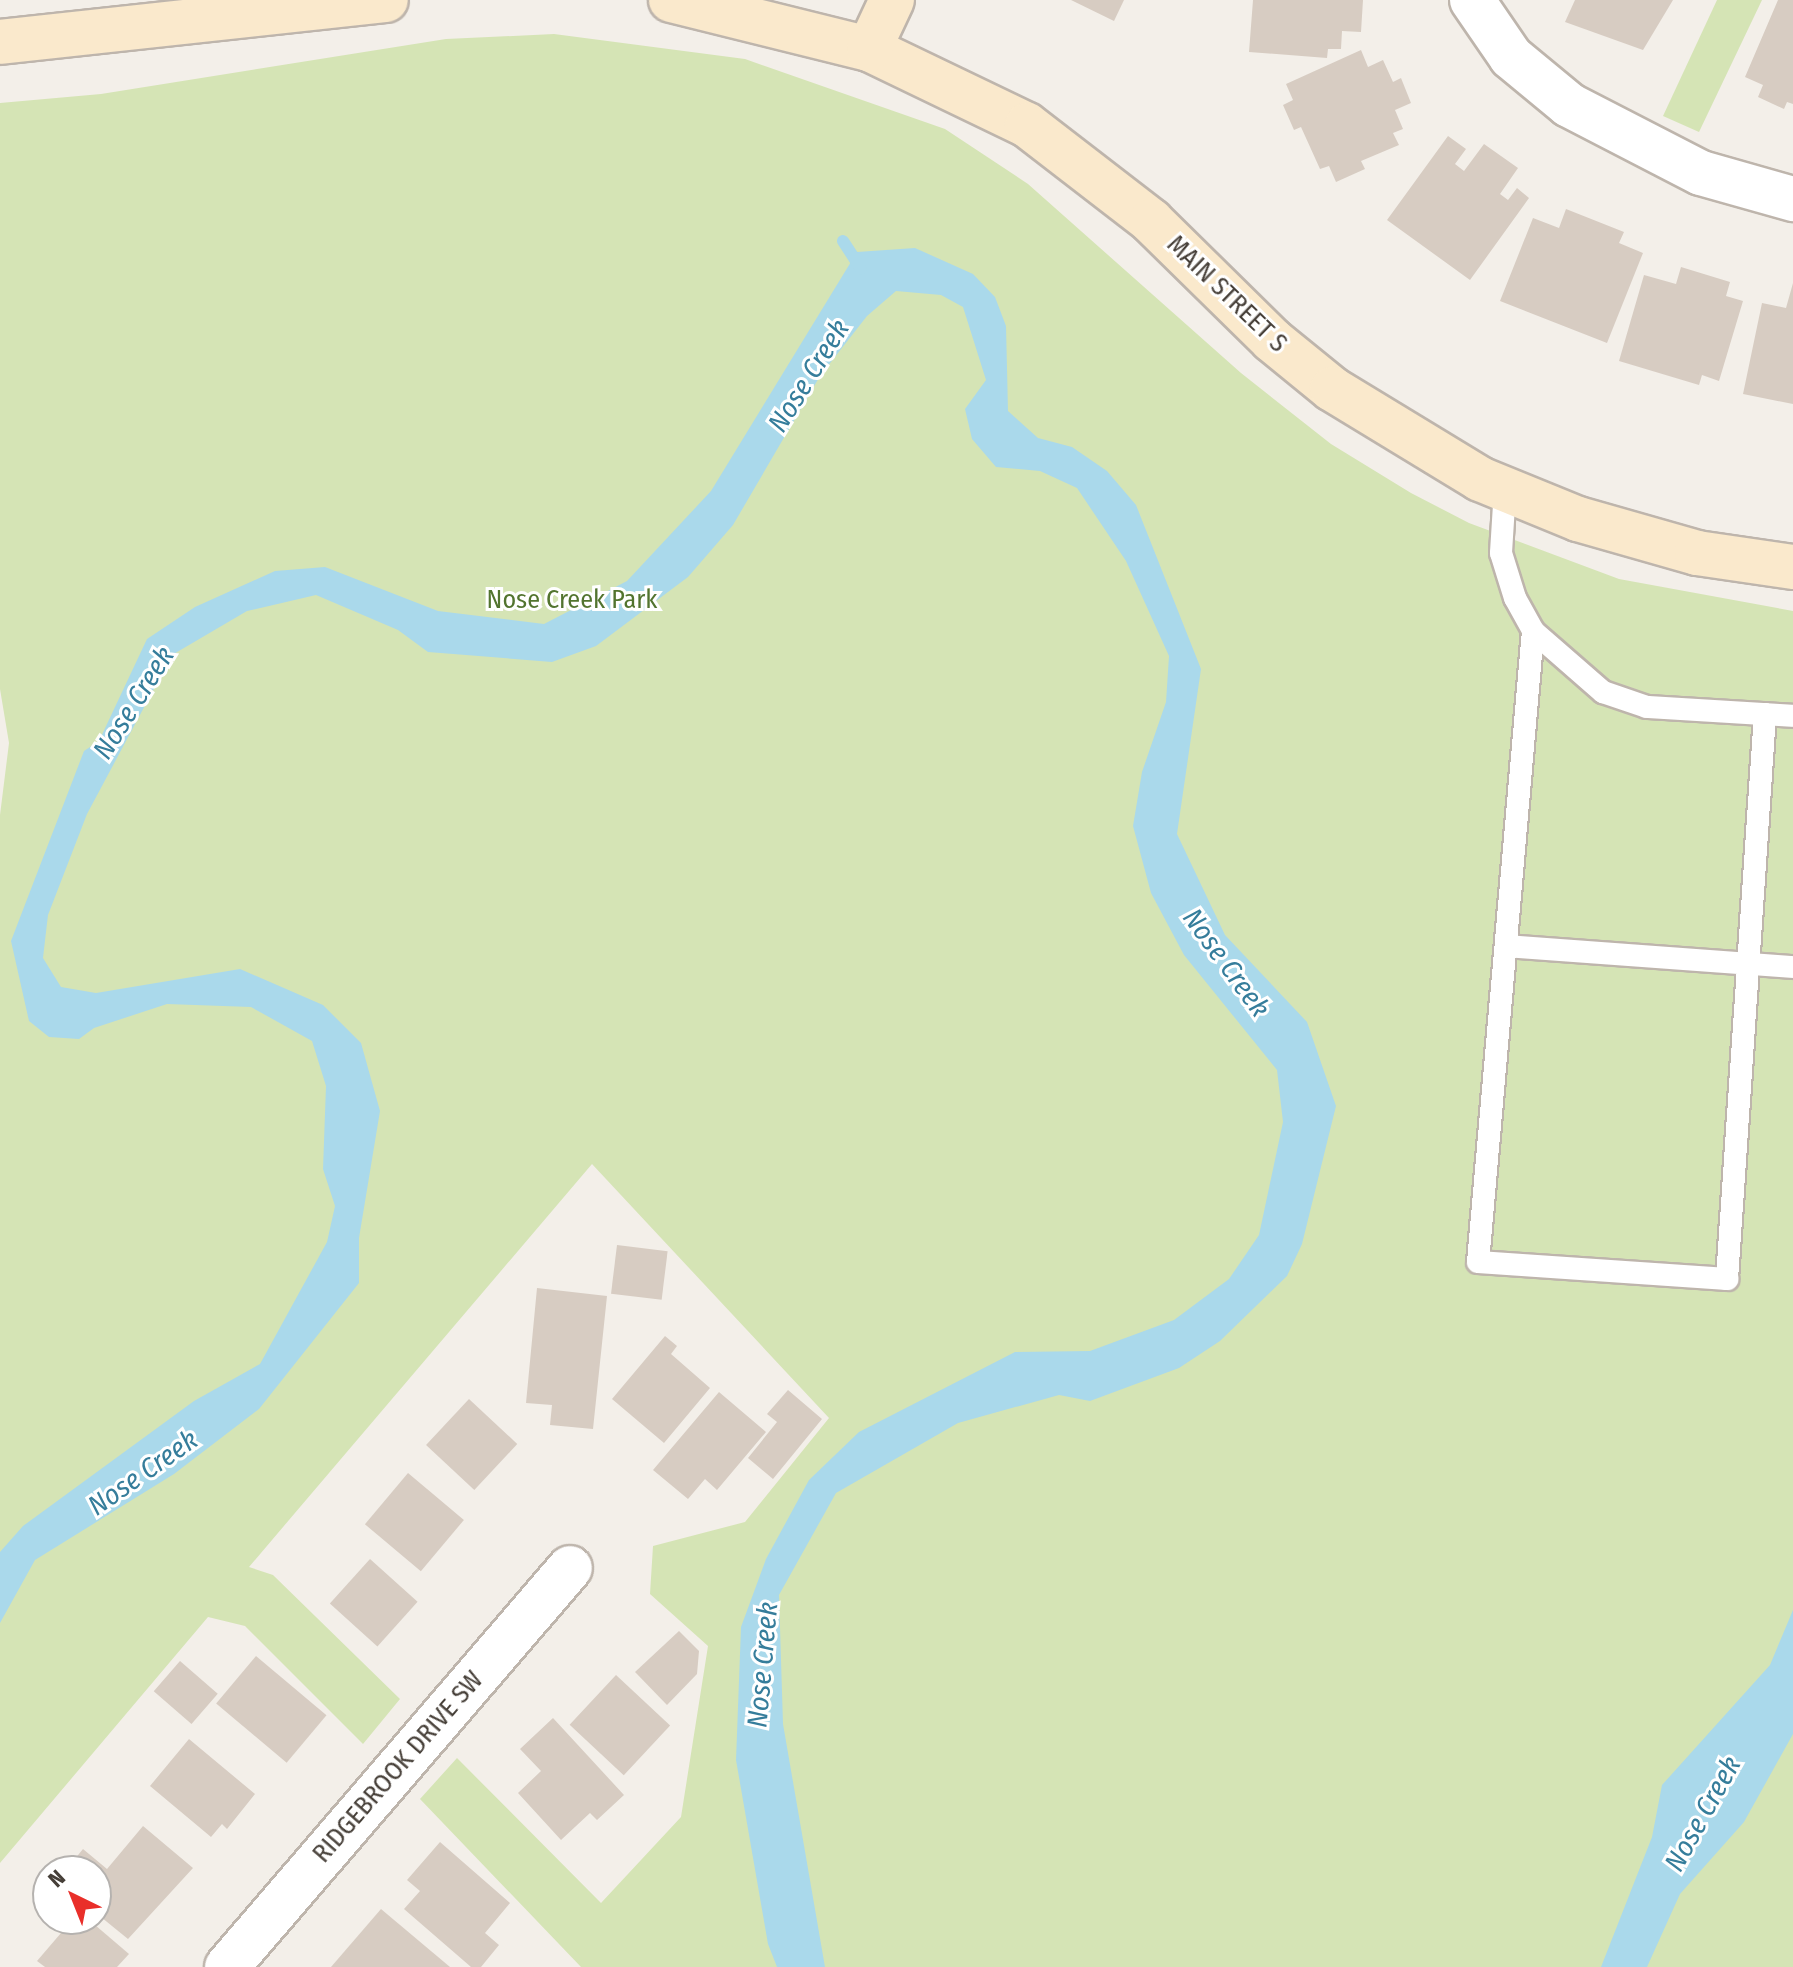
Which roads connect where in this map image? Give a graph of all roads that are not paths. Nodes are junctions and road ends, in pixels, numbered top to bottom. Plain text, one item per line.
1 (386, 0) edge
2 (671, 0) edge
3 (892, 0) edge
4 (1472, 0) edge
5 (0, 42) edge
6 (869, 49) junction
7 (1793, 199) edge
8 (1505, 489) junction
9 (1793, 567) edge
10 (1533, 631) junction
11 (1765, 714) junction
12 (1793, 716) edge
13 (1506, 946) junction
14 (1749, 964) junction
15 (1793, 967) edge
16 (570, 1568) dead end
17 (227, 1967) edge

1 - 5 main road
2 - 6 main road, MAIN STREET S
3 - 6 main road
4 - 7 street
6 - 8 main road, MAIN STREET S
8 - 9 main road, MAIN STREET S
8 - 10 lane
10 - 11 lane
10 - 13 lane
11 - 12 lane
11 - 14 lane
13 - 14 lane
13 - 14 lane
14 - 15 lane
16 - 17 street, RIDGEBROOK DRIVE SW

